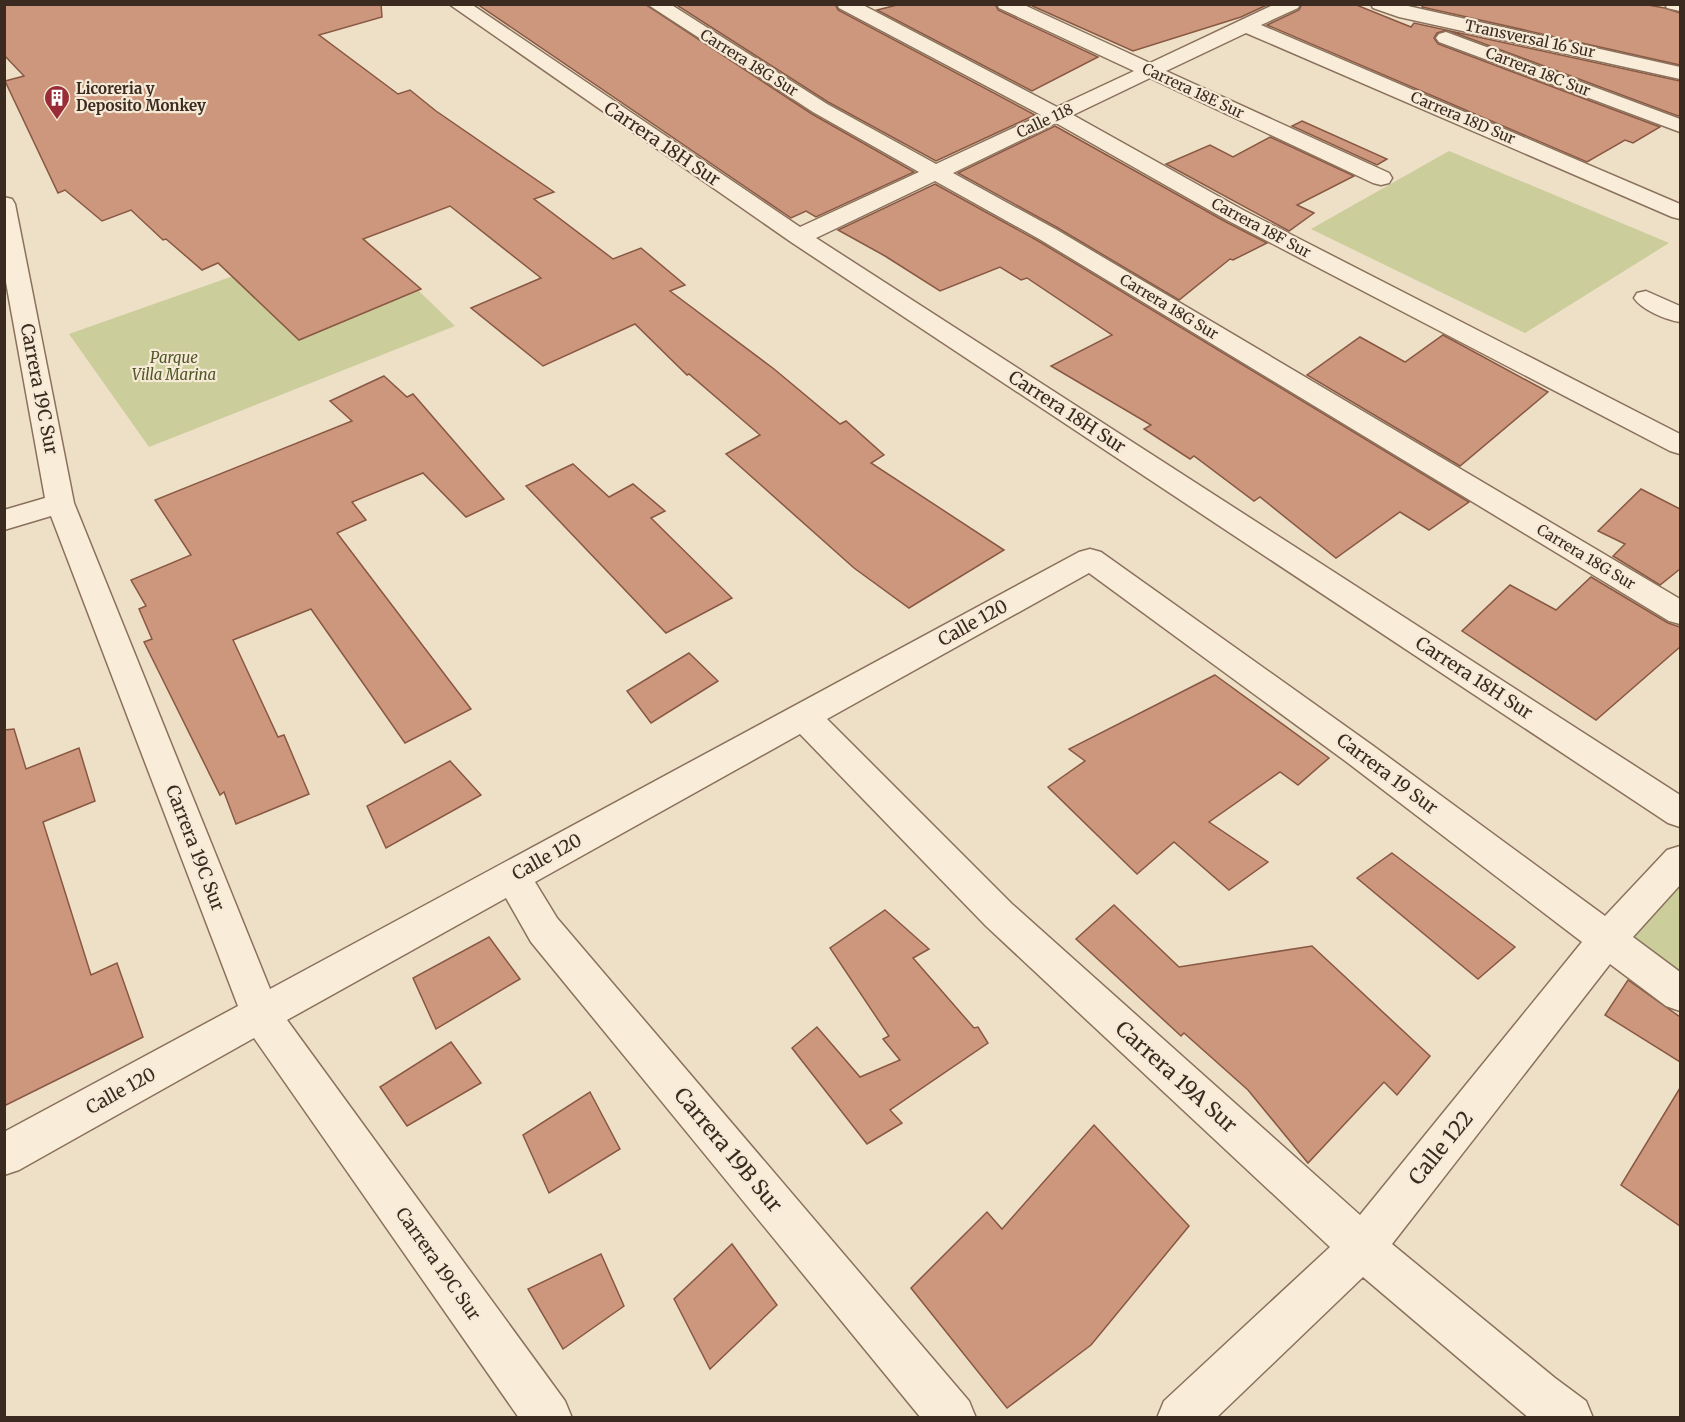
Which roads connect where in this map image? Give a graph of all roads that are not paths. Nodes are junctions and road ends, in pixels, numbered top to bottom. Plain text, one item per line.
1 (458, 4) edge
2 (656, 4) edge
3 (846, 4) edge
4 (1048, 4) edge
5 (1291, 4) edge
6 (1674, 4) edge
7 (1680, 6) edge
8 (1389, 8) edge
9 (1015, 9) edge
10 (1246, 26) junction
11 (1151, 71) junction
12 (1680, 73) edge
13 (1057, 116) junction
14 (1680, 126) edge
15 (938, 172) junction
16 (1381, 178) dead end
17 (4, 204) edge
18 (1680, 212) edge
19 (799, 237) junction
20 (1646, 298) dead end
21 (1680, 315) edge
22 (1680, 445) edge
23 (60, 503) junction
24 (4, 520) edge
25 (1090, 559) joint
26 (1680, 613) edge
27 (803, 716) junction
28 (1680, 813) edge
29 (1680, 861) edge
30 (512, 876) junction
31 (1607, 939) junction
32 (1680, 994) edge
33 (261, 1015) junction
34 (4, 1155) edge
35 (1362, 1246) junction
36 (548, 1418) edge
37 (952, 1418) edge
38 (1181, 1418) edge
39 (1569, 1418) edge

1 - 19 street, Carrera 18H Sur
2 - 15 street, Carrera 18G Sur
3 - 13 street, Carrera 18F Sur
4 - 9 street
5 - 10 street, Calle 118
6 - 7 street
8 - 12 street, Transversal 16 Sur
8 - 14 street, Carrera 18C Sur
9 - 11 street, Carrera 18E Sur
10 - 11 street, Calle 118
10 - 18 street, Carrera 18D Sur
11 - 13 street, Calle 118
11 - 16 street, Carrera 18E Sur
13 - 15 street, Calle 118
13 - 22 street, Carrera 18F Sur
15 - 19 street, Calle 118
15 - 26 street, Carrera 18G Sur
17 - 23 street, Carrera 19C Sur
19 - 28 street, Carrera 18H Sur
20 - 21 street
23 - 24 street
23 - 33 street, Carrera 19C Sur
25 - 27 street, Calle 120
25 - 31 street, Carrera 19 Sur
27 - 30 street, Calle 120
27 - 35 street, Carrera 19A Sur
29 - 31 street, Calle 122
30 - 33 street, Calle 120
30 - 37 street, Carrera 19B Sur
31 - 32 street, Carrera 19 Sur
31 - 35 street, Calle 122
33 - 34 street, Calle 120
33 - 36 street, Carrera 19C Sur
35 - 38 street, Calle 122
35 - 39 street, Carrera 19A Sur

